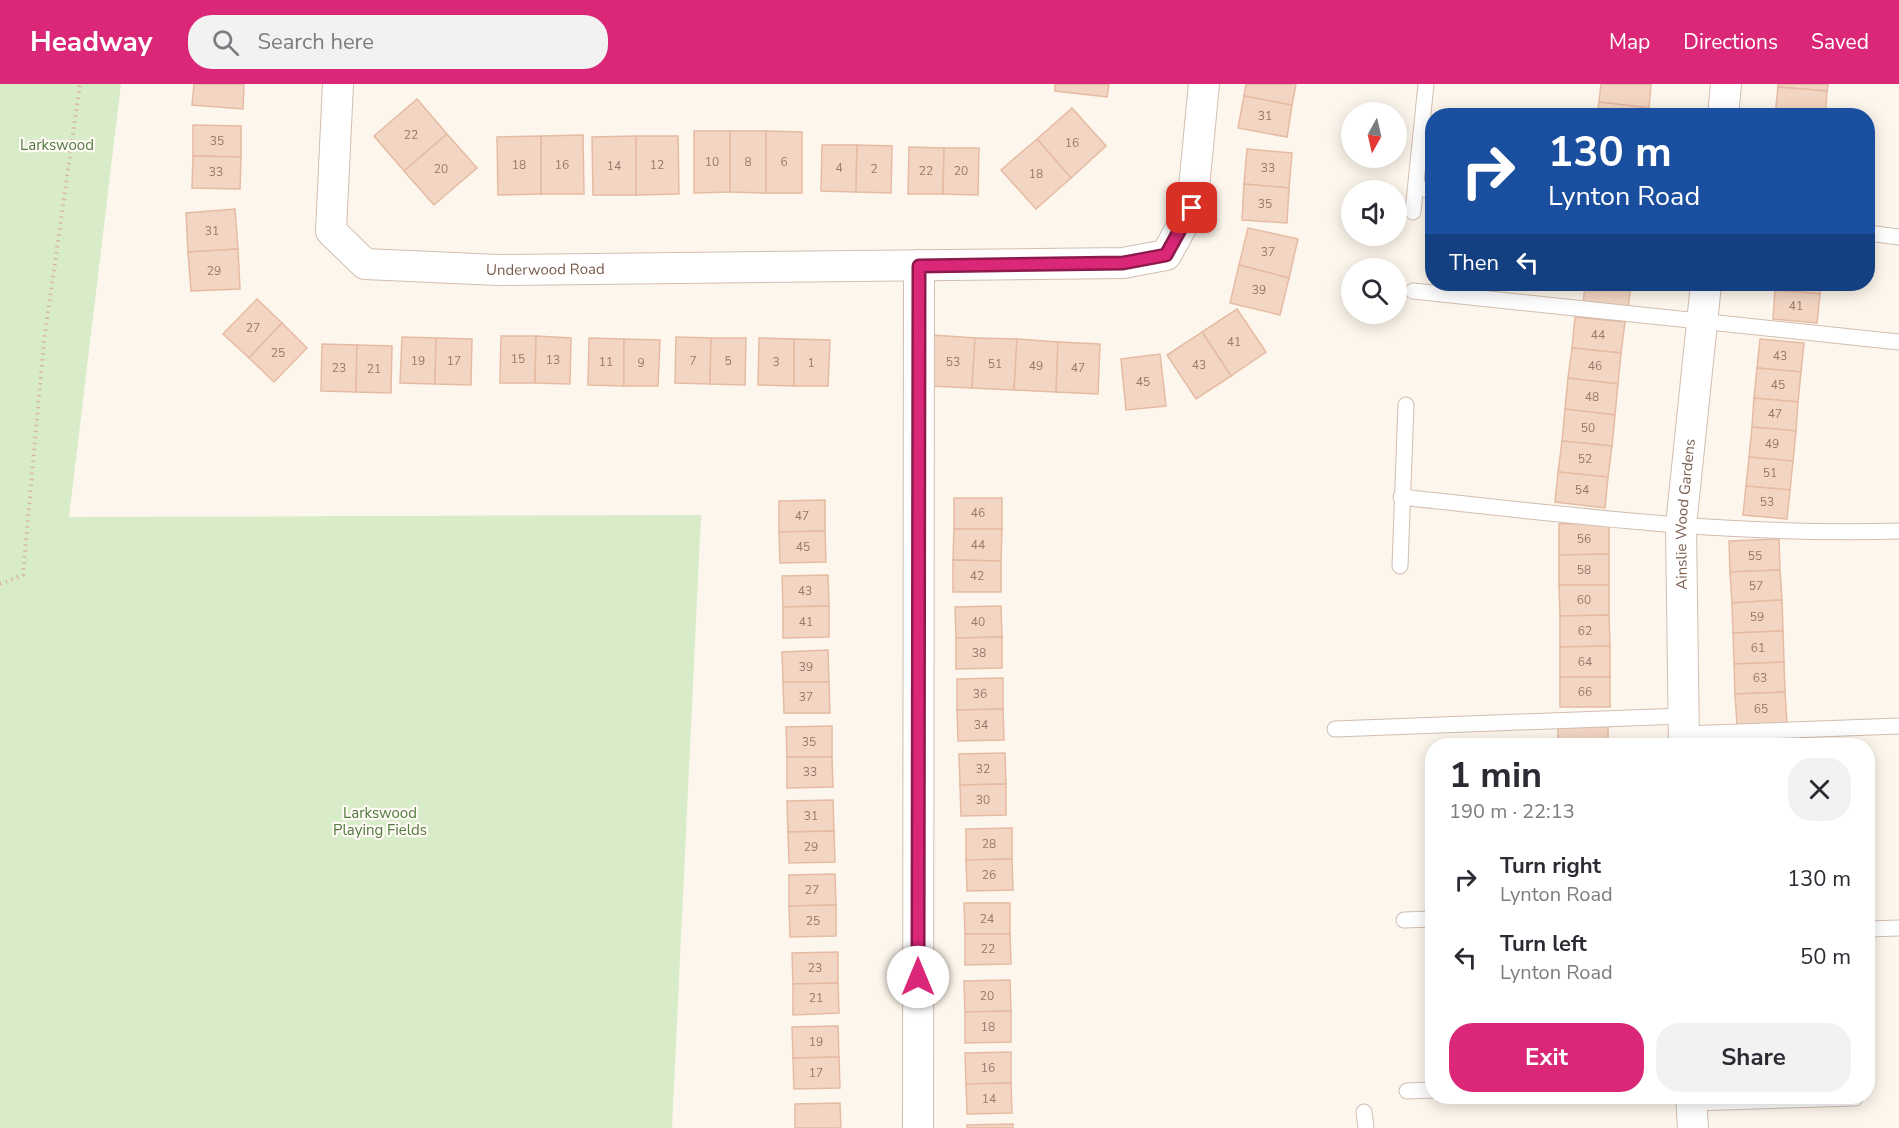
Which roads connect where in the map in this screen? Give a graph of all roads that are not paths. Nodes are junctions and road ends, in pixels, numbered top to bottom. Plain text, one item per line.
1 (338, 84) edge
2 (1204, 84) edge
3 (1426, 84) edge
4 (1726, 84) edge
5 (1724, 108) edge
6 (1416, 188) junction
7 (1425, 189) edge
8 (1413, 212) dead end
9 (1875, 234) edge
10 (1899, 237) edge
11 (919, 266) junction
12 (1413, 291) dead end
13 (1705, 291) edge
14 (1702, 322) junction
15 (1899, 342) edge
16 (1406, 405) dead end
17 (1401, 497) junction
18 (1681, 526) junction
19 (1899, 531) edge
20 (1400, 566) dead end
21 (1899, 726) edge
22 (1335, 729) dead end
23 (1683, 732) edge
24 (1425, 919) edge
25 (1404, 920) dead end
26 (1899, 928) edge
27 (1875, 929) edge
28 (1425, 1090) edge
29 (1407, 1091) dead end
30 (1766, 1104) edge
31 (1692, 1109) edge
32 (1365, 1112) dead end
33 (918, 1128) edge
34 (1366, 1128) edge

1 - 11 street, Underwood Road
2 - 11 street, Underwood Road
3 - 6 lane
4 - 5 street
6 - 7 lane
6 - 8 lane
9 - 10 lane
11 - 33 street
12 - 14 lane
13 - 14 street, Ainslie Wood Gardens
14 - 15 lane
14 - 18 street, Ainslie Wood Gardens
16 - 17 lane
17 - 18 lane
17 - 20 lane
18 - 19 lane
18 - 23 street, Ainslie Wood Gardens
21 - 23 lane
22 - 23 lane
24 - 25 lane
26 - 27 lane
28 - 29 lane
30 - 31 lane
32 - 34 lane

